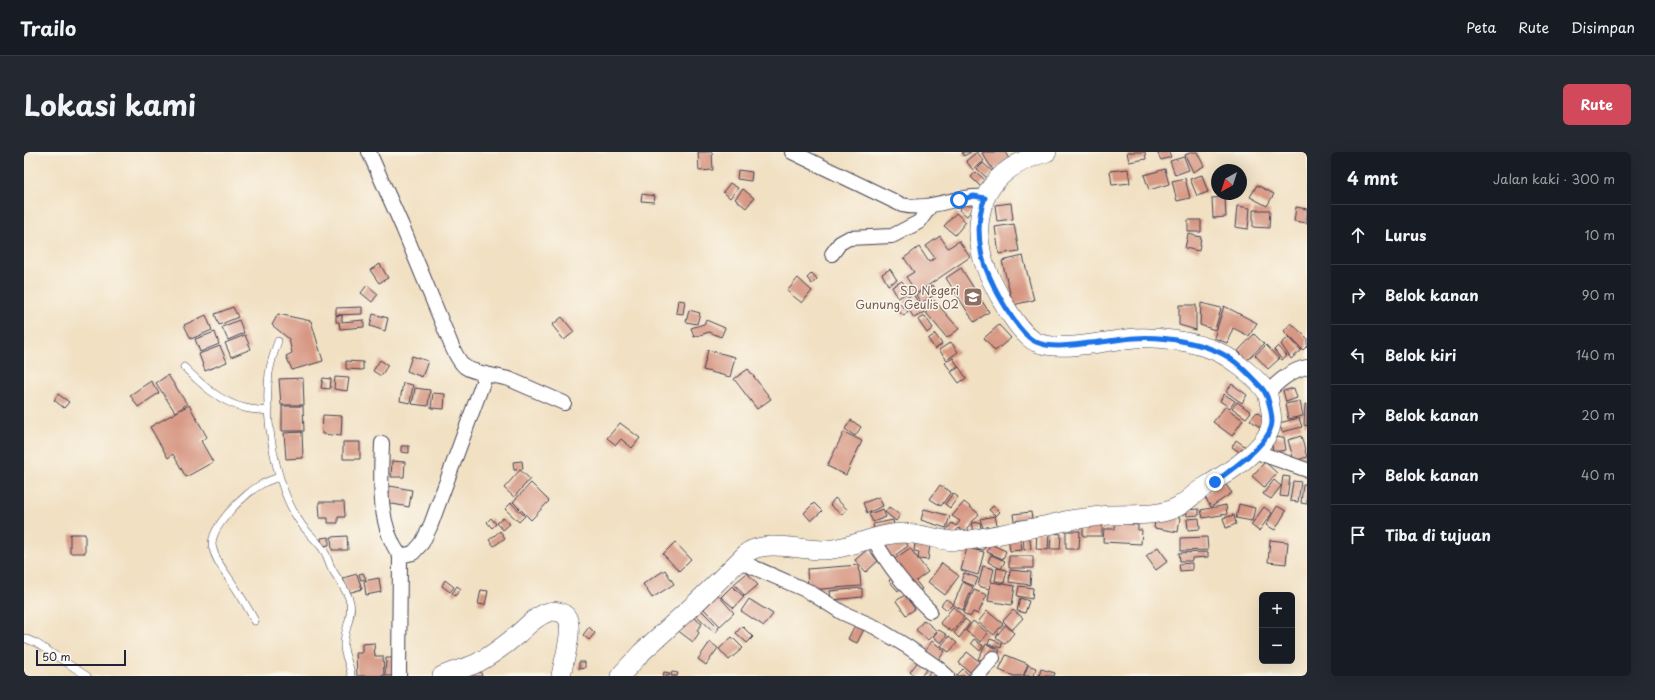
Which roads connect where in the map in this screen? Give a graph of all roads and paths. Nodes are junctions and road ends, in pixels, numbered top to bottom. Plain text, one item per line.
1 (369, 152) edge
2 (792, 152) edge
3 (1046, 152) edge
4 (985, 198) junction
5 (931, 205) junction
6 (832, 254) dead end
7 (278, 341) dead end
8 (184, 367) dead end
9 (1307, 367) edge
10 (486, 374) junction
11 (1267, 393) junction
12 (564, 403) dead end
13 (269, 411) junction
14 (382, 443) dead end
15 (1254, 451) junction
16 (1307, 470) edge
17 (279, 477) junction
18 (873, 538) junction
19 (400, 556) junction
20 (739, 561) junction
21 (930, 611) dead end
22 (255, 621) dead end
23 (24, 638) edge
24 (993, 658) dead end
25 (87, 676) edge
26 (351, 676) edge
27 (399, 676) edge
28 (442, 676) edge
29 (561, 676) edge
30 (620, 676) edge
31 (947, 676) edge
32 (978, 676) edge

1 - 10 street
2 - 5 street
3 - 4 main road
4 - 5 street
4 - 11 main road
5 - 6 street
7 - 13 lane
8 - 13 lane
9 - 11 street
10 - 12 street
10 - 19 street
11 - 15 main road
13 - 17 lane
14 - 19 street
15 - 16 street
15 - 18 main road
17 - 22 lane
17 - 26 lane
18 - 20 main road
18 - 21 street
19 - 27 street
20 - 30 main road
20 - 31 street
23 - 25 lane
24 - 32 street
28 - 29 main road

